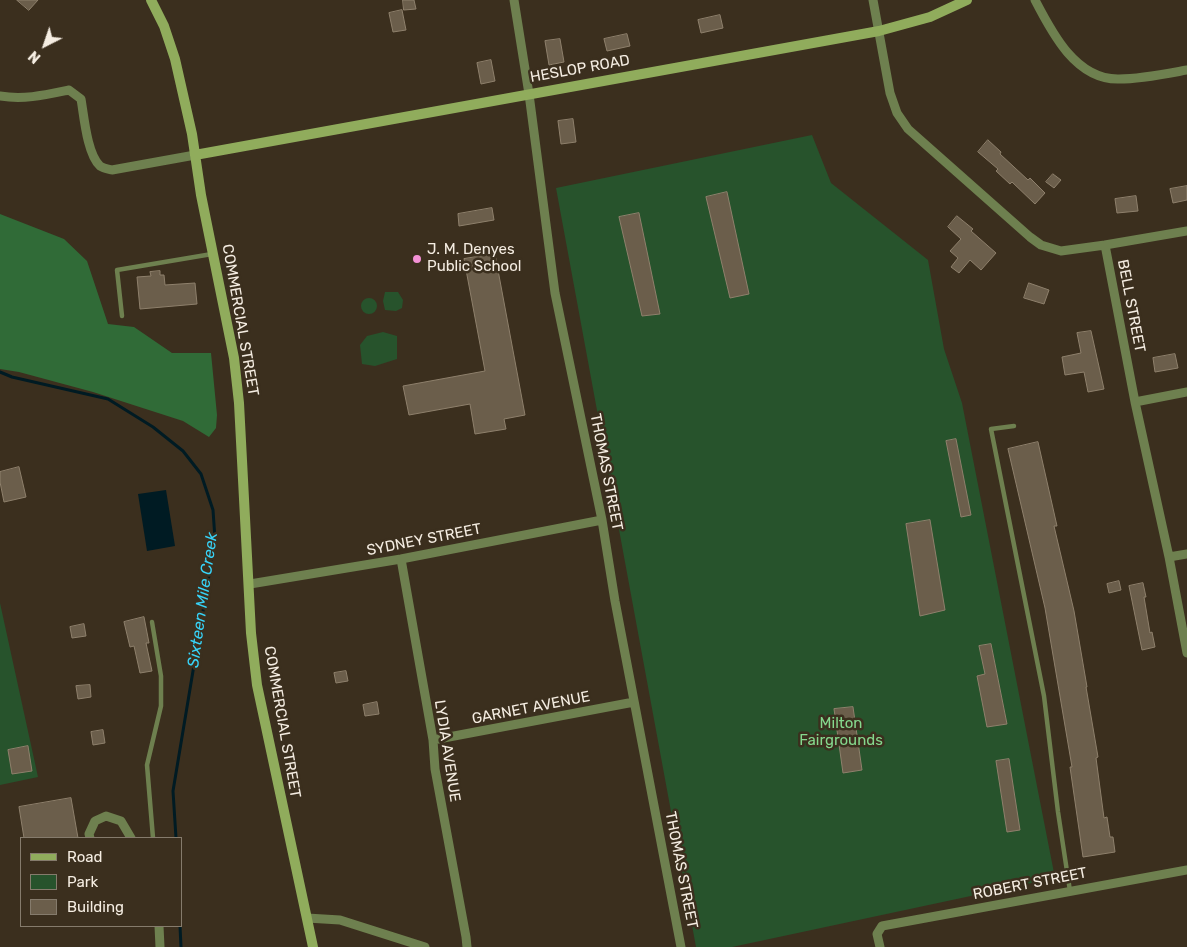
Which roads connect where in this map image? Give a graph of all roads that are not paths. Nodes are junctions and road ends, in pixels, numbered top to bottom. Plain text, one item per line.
1 (152, 0) edge
2 (514, 0) edge
3 (873, 0) edge
4 (966, 0) edge
5 (1034, 0) edge
6 (879, 30) junction
7 (1187, 70) edge
8 (529, 94) junction
9 (0, 96) edge
10 (195, 155) junction
11 (1187, 231) edge
12 (1105, 246) junction
13 (213, 254) junction
14 (122, 316) dead end
15 (1187, 392) edge
16 (1135, 402) junction
17 (1014, 426) dead end
18 (602, 520) junction
19 (1187, 554) edge
20 (1169, 557) junction
21 (401, 559) junction
22 (250, 584) junction
23 (152, 622) dead end
24 (1187, 652) edge
25 (634, 702) junction
26 (433, 740) junction
27 (90, 837) edge
28 (130, 837) edge
29 (153, 837) edge
30 (1187, 870) edge
31 (1070, 891) junction
32 (306, 918) junction
33 (159, 927) edge
34 (160, 947) edge
35 (312, 947) edge
36 (425, 947) edge
37 (467, 947) edge
38 (681, 947) edge
39 (880, 947) edge

1 - 10 street, COMMERCIAL STREET
2 - 8 street, THOMAS STREET
3 - 6 street, BELL STREET
4 - 6 street, HESLOP ROAD
5 - 7 street
6 - 8 street, HESLOP ROAD
6 - 12 street, BELL STREET
8 - 10 street, HESLOP ROAD
8 - 18 street, THOMAS STREET
9 - 10 street
10 - 13 street, COMMERCIAL STREET
11 - 12 street
12 - 16 street, BELL STREET
13 - 14 lane
13 - 22 street, COMMERCIAL STREET
15 - 16 street
16 - 20 street, BELL STREET
17 - 31 lane
18 - 21 street, SYDNEY STREET
18 - 25 street, THOMAS STREET
19 - 20 street
20 - 24 street, BELL STREET
21 - 22 street, SYDNEY STREET
21 - 26 street, LYDIA AVENUE
22 - 32 street, COMMERCIAL STREET
23 - 29 lane
25 - 26 street, GARNET AVENUE
25 - 38 street, THOMAS STREET
26 - 37 street, LYDIA AVENUE
27 - 28 street
30 - 31 street, ROBERT STREET
31 - 39 street, ROBERT STREET
32 - 35 street, COMMERCIAL STREET
32 - 36 street
33 - 34 street

